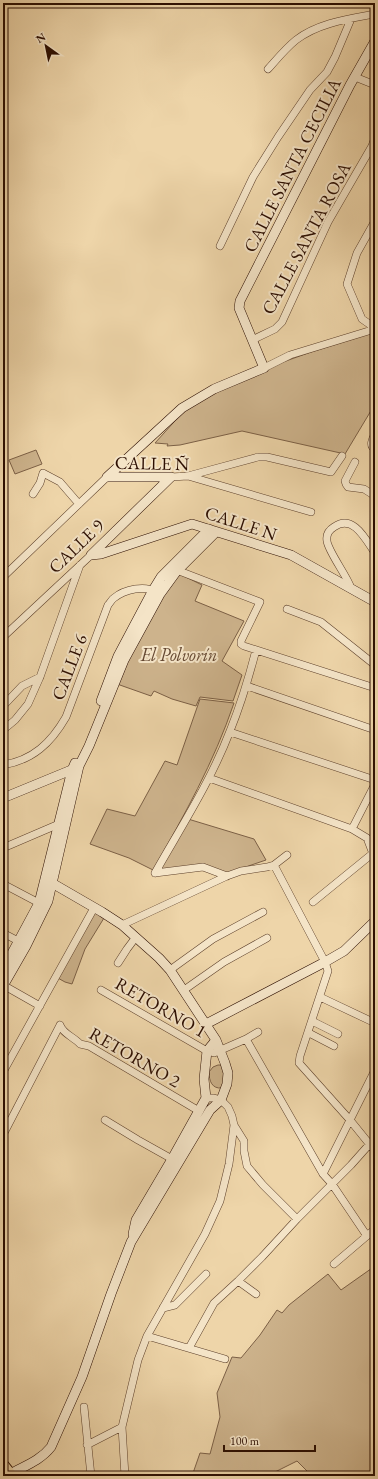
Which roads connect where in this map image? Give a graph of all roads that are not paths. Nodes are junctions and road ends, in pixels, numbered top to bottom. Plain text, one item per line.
1 (375, 14) edge
2 (351, 19) junction
3 (375, 41) edge
4 (268, 69) dead end
5 (355, 77) junction
6 (375, 85) edge
7 (375, 138) edge
8 (375, 221) edge
9 (220, 246) dead end
10 (375, 329) edge
11 (252, 340) junction
12 (264, 368) junction
13 (375, 435) edge
14 (375, 449) edge
15 (342, 456) dead end
16 (355, 462) dead end
17 (188, 476) junction
18 (107, 477) junction
19 (171, 477) junction
20 (32, 494) dead end
21 (375, 496) edge
22 (79, 504) junction
23 (311, 512) dead end
24 (213, 531) junction
25 (375, 553) edge
26 (91, 555) junction
27 (290, 555) junction
28 (80, 565) junction
29 (174, 569) junction
30 (3, 576) edge
31 (351, 588) junction
32 (156, 592) junction
33 (375, 602) edge
34 (375, 608) edge
35 (287, 609) dead end
36 (3, 637) edge
37 (256, 650) junction
38 (375, 665) edge
39 (40, 677) junction
40 (246, 686) junction
41 (374, 686) edge
42 (3, 706) edge
43 (3, 730) edge
44 (375, 730) edge
45 (230, 732) junction
46 (3, 765) edge
47 (76, 768) junction
48 (209, 778) junction
49 (375, 780) edge
50 (375, 784) edge
51 (3, 798) edge
52 (59, 824) junction
53 (352, 829) junction
54 (375, 835) edge
55 (368, 838) junction
56 (3, 848) edge
57 (288, 855) dead end
58 (374, 857) edge
59 (274, 865) junction
60 (227, 876) junction
61 (48, 882) junction
62 (3, 884) edge
63 (313, 902) dead end
64 (39, 903) junction
65 (94, 908) junction
66 (263, 912) dead end
67 (375, 921) edge
68 (122, 925) junction
69 (3, 933) edge
70 (136, 937) junction
71 (267, 938) dead end
72 (22, 944) junction
73 (325, 962) junction
74 (118, 963) dead end
75 (3, 970) edge
76 (170, 970) junction
77 (3, 985) edge
78 (101, 990) dead end
79 (184, 990) junction
80 (320, 997) junction
81 (40, 1006) junction
82 (312, 1021) junction
83 (375, 1023) edge
84 (206, 1024) junction
85 (258, 1032) dead end
86 (309, 1033) junction
87 (338, 1034) dead end
88 (246, 1039) junction
89 (216, 1040) junction
90 (334, 1046) dead end
91 (206, 1051) junction
92 (220, 1051) junction
93 (375, 1070) edge
94 (3, 1072) edge
95 (206, 1098) junction
96 (221, 1100) junction
97 (200, 1110) junction
98 (105, 1120) dead end
99 (350, 1120) junction
100 (234, 1125) junction
101 (3, 1135) edge
102 (375, 1138) edge
103 (369, 1144) junction
104 (375, 1151) edge
105 (172, 1159) junction
106 (323, 1174) junction
107 (332, 1184) junction
108 (297, 1219) junction
109 (375, 1229) edge
110 (367, 1236) junction
111 (131, 1242) junction
112 (334, 1264) dead end
113 (206, 1274) dead end
114 (238, 1281) junction
115 (256, 1294) dead end
116 (163, 1308) junction
117 (147, 1336) junction
118 (189, 1348) junction
119 (225, 1359) dead end
120 (84, 1407) dead end
121 (122, 1427) junction
122 (87, 1445) junction
123 (7, 1473) edge
124 (91, 1476) edge
125 (125, 1476) edge

1 - 2 street
2 - 4 street
2 - 9 street
3 - 5 street, CALLE SANTA CECILIA
5 - 6 street
5 - 11 street, CALLE SANTA CECILIA
7 - 11 street, CALLE SANTA ROSA
8 - 10 street
10 - 12 street
11 - 12 street
12 - 18 street
13 - 14 street
15 - 17 street
16 - 21 street
17 - 19 street, CALLE Ñ
17 - 23 street, CALLE Ñ
18 - 19 street, CALLE Ñ
18 - 22 street, CALLE Ñ
19 - 26 street, CALLE 9
20 - 22 street
22 - 30 street, CALLE Ñ
24 - 26 street, CALLE N
24 - 27 street, CALLE N
24 - 29 street
25 - 31 street
26 - 28 street, CALLE 9
27 - 31 street
27 - 34 street
28 - 36 street, CALLE 9
28 - 39 street
29 - 32 street
29 - 37 street
31 - 33 street
32 - 46 street, CALLE 6
32 - 47 street
35 - 38 street
37 - 40 street
37 - 41 street
39 - 42 street
39 - 43 street
40 - 44 street
40 - 45 street
45 - 48 street
45 - 49 street
47 - 51 street
47 - 52 street
47 - 61 street
48 - 53 street
48 - 60 street
50 - 53 street
52 - 56 street
52 - 61 street
53 - 55 street
54 - 55 street
55 - 58 street
57 - 59 street
58 - 63 street
59 - 60 street
59 - 73 street
60 - 68 street
61 - 64 street
61 - 65 street
61 - 72 street
62 - 64 street
64 - 72 street
65 - 68 street
65 - 81 street
66 - 76 street
67 - 73 street
68 - 70 street
69 - 72 street
70 - 74 street
70 - 76 street
71 - 79 street
72 - 75 street
72 - 77 street
73 - 80 street
73 - 84 street
76 - 79 street
77 - 81 street
78 - 91 street, RETORNO 1
79 - 84 street
80 - 82 street
80 - 83 street
81 - 94 street
82 - 86 street
82 - 87 street
84 - 89 street
85 - 88 street
86 - 90 street
86 - 99 street
88 - 92 street
88 - 106 street
89 - 91 street
89 - 92 street
91 - 92 street
91 - 95 street
92 - 96 street
93 - 99 street
95 - 96 street
95 - 97 street
96 - 100 street
96 - 111 street
97 - 101 street, RETORNO 2
97 - 105 street
98 - 105 street
99 - 103 street
99 - 106 street
100 - 108 street
100 - 116 street
102 - 103 street
103 - 104 street
103 - 107 street
105 - 111 street
106 - 107 street
107 - 108 street
107 - 110 street
108 - 114 street
109 - 110 street
110 - 112 street
111 - 123 street
113 - 116 street
114 - 115 street
114 - 118 street
116 - 117 street
117 - 118 street
117 - 121 street
118 - 119 street
120 - 122 street
121 - 122 street
121 - 125 street
122 - 124 street

